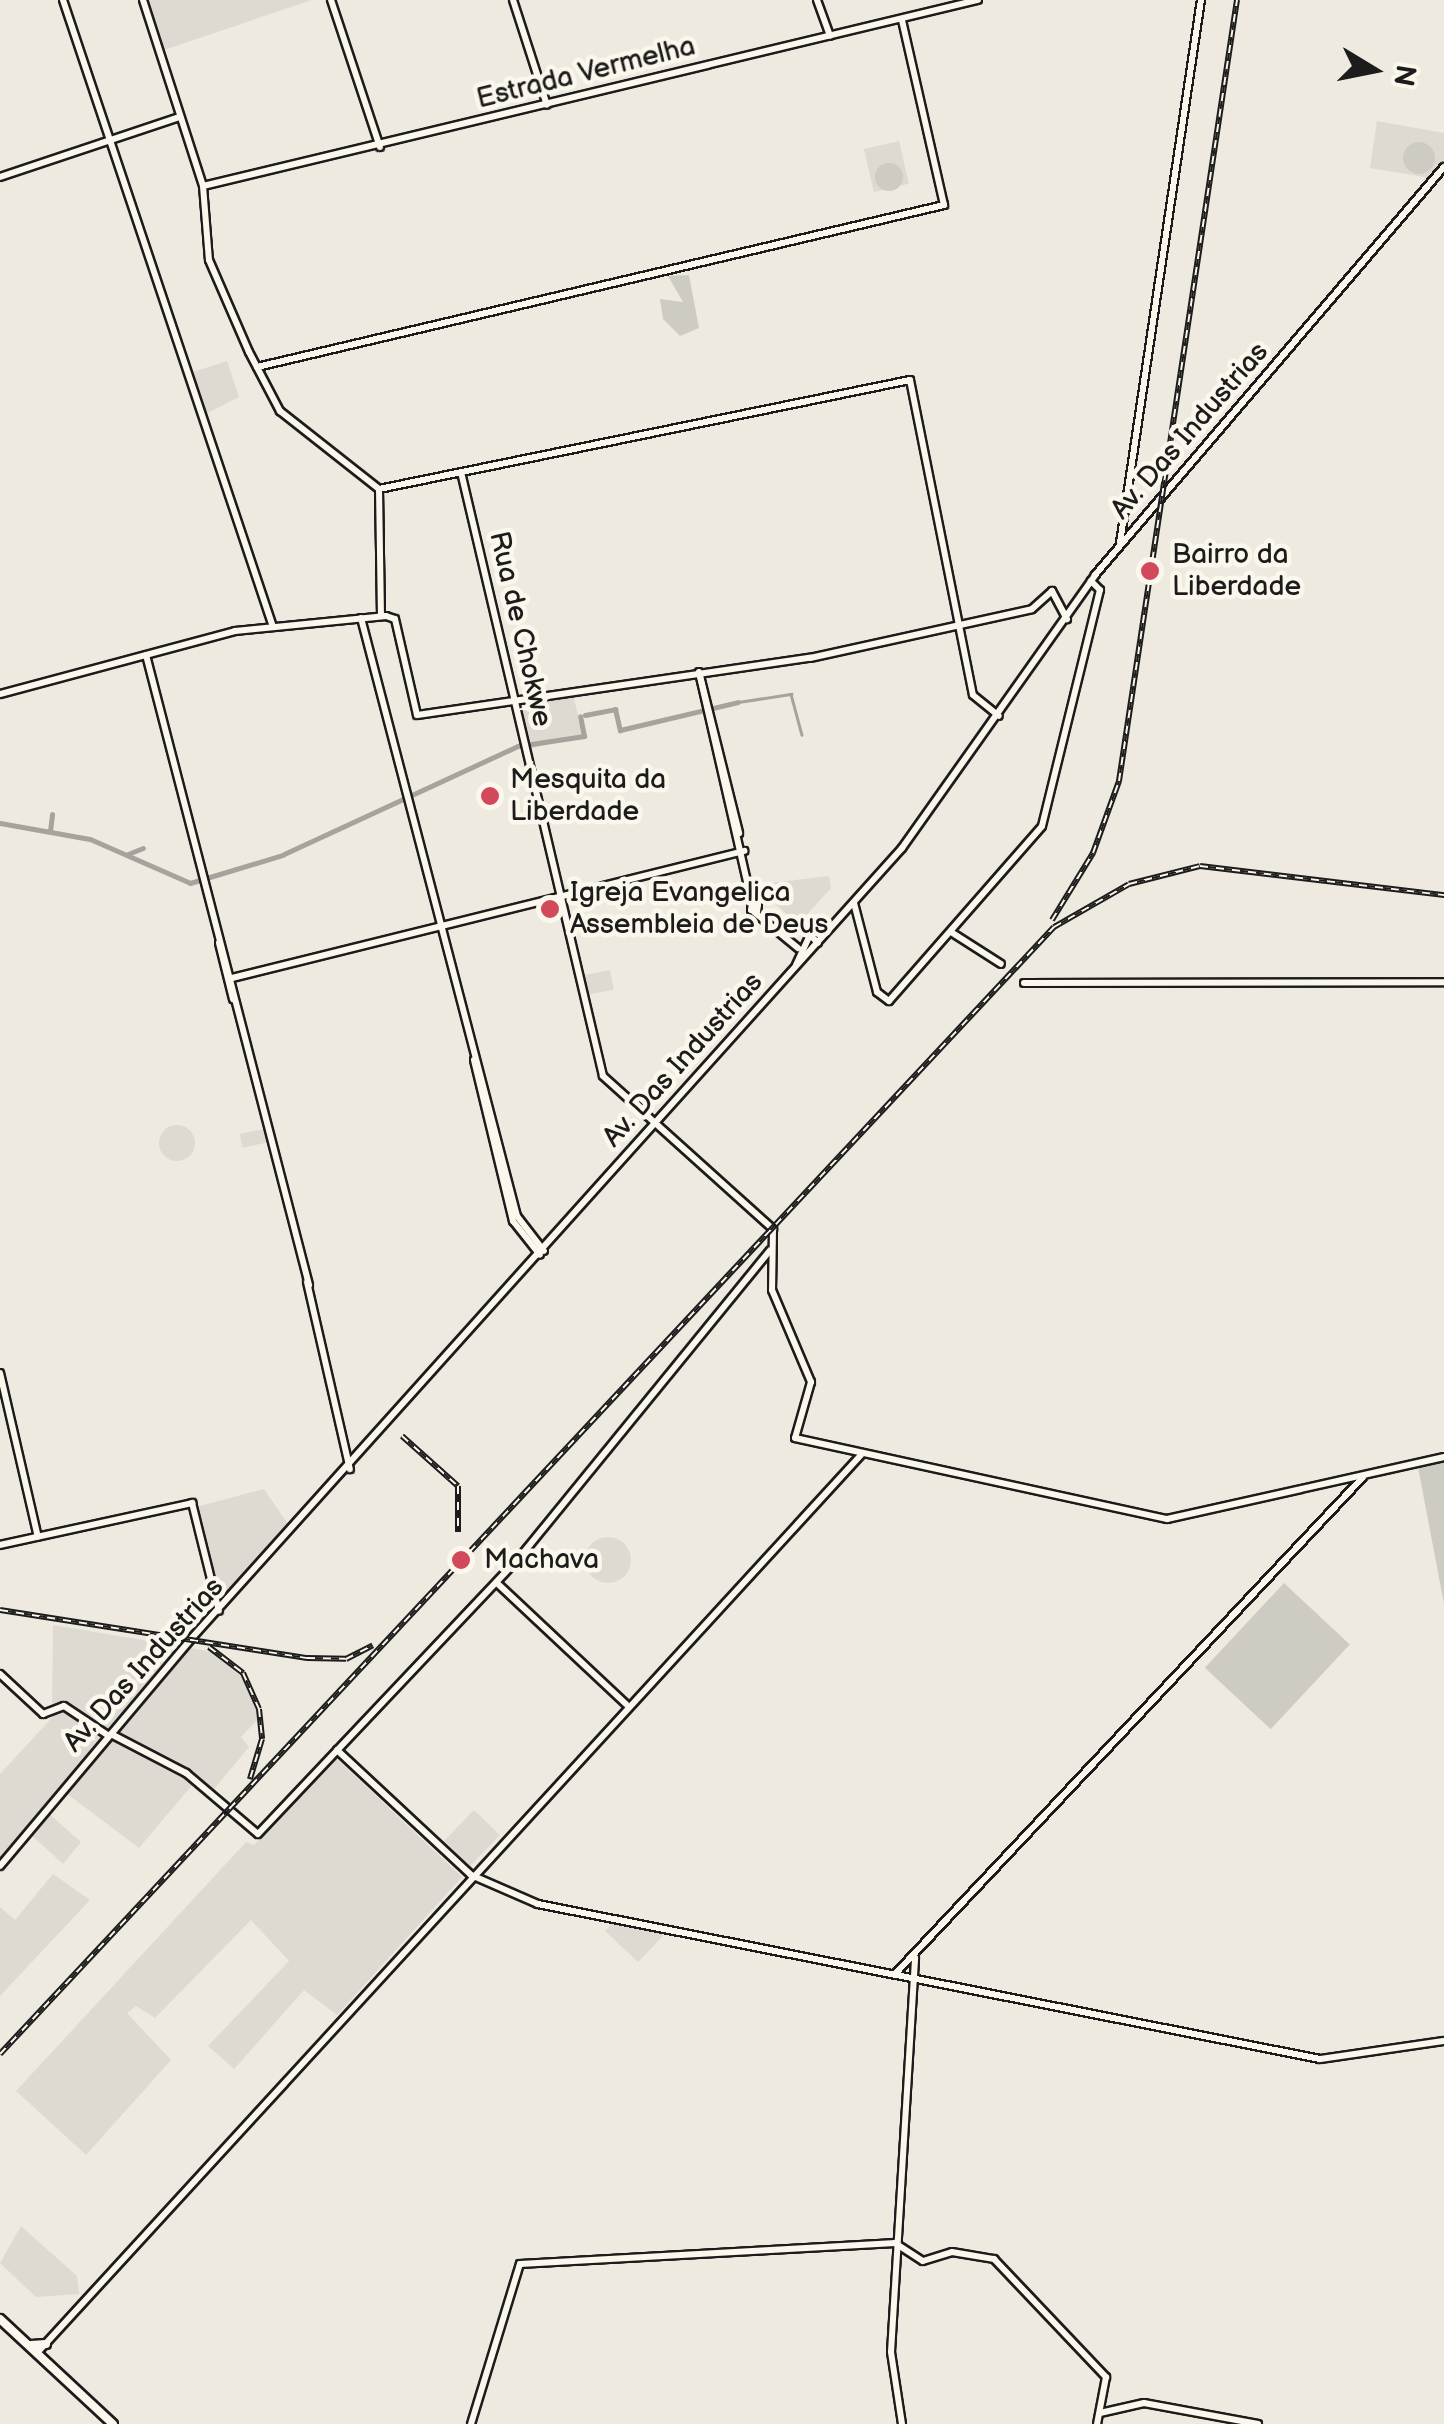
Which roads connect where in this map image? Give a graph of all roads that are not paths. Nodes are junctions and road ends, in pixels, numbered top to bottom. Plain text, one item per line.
1 (63, 0) edge
2 (142, 0) edge
3 (332, 0) edge
4 (512, 0) edge
5 (818, 0) edge
6 (978, 0) edge
7 (1202, 0) edge
8 (902, 20) junction
9 (830, 36) junction
10 (547, 105) junction
11 (180, 117) junction
12 (112, 140) junction
13 (380, 148) junction
14 (1444, 167) edge
15 (0, 177) edge
16 (203, 186) junction
17 (257, 367) junction
18 (461, 472) junction
19 (379, 489) junction
20 (1118, 548) junction
21 (1091, 581) junction
22 (381, 616) junction
23 (361, 618) junction
24 (1066, 619) junction
25 (961, 624) junction
26 (273, 627) junction
27 (146, 655) junction
28 (699, 673) junction
29 (0, 694) edge
30 (514, 701) junction
31 (1000, 716) junction
32 (742, 852) junction
33 (560, 895) junction
34 (854, 902) junction
35 (438, 924) junction
36 (951, 932) junction
37 (818, 943) junction
38 (799, 946) junction
39 (1001, 964) dead end
40 (796, 966) junction
41 (231, 981) junction
42 (1024, 982) dead end
43 (1444, 982) edge
44 (656, 1125) junction
45 (772, 1249) junction
46 (542, 1253) junction
47 (0, 1373) edge
48 (2, 1396) edge
49 (347, 1454) junction
50 (862, 1454) junction
51 (1444, 1457) edge
52 (356, 1462) junction
53 (350, 1469) junction
54 (1364, 1476) junction
55 (38, 1537) junction
56 (0, 1545) edge
57 (496, 1583) junction
58 (219, 1611) junction
59 (0, 1674) edge
60 (627, 1705) junction
61 (110, 1735) junction
62 (337, 1750) junction
63 (0, 1866) edge
64 (471, 1874) junction
65 (916, 1957) junction
66 (895, 1974) junction
67 (908, 1976) junction
68 (1444, 2041) edge
69 (895, 2243) junction
70 (0, 2320) edge
71 (27, 2344) junction
72 (46, 2344) junction
73 (37, 2353) junction
74 (48, 2364) junction
75 (1100, 2414) junction
76 (113, 2424) edge
77 (471, 2424) edge
78 (902, 2424) edge
79 (1097, 2424) edge
80 (1258, 2424) edge

1 - 12 street
2 - 11 street
3 - 13 street
4 - 10 street
5 - 9 street
6 - 8 street, Estrada Vermelha
7 - 20 street
8 - 9 street, Estrada Vermelha
8 - 17 street
9 - 10 street, Estrada Vermelha
10 - 13 street, Estrada Vermelha
11 - 12 street
11 - 16 street
12 - 15 street
12 - 26 street
13 - 16 street, Estrada Vermelha
14 - 20 street, Av. Das Industrias
16 - 17 street
17 - 19 street
18 - 19 street
18 - 25 street
18 - 30 street, Rua de Chokwe
19 - 22 street
20 - 21 street, Av. Das Industrias
21 - 24 street, Av. Das Industrias
21 - 36 street
22 - 23 street
22 - 30 street
23 - 26 street
23 - 35 street
24 - 25 street
24 - 31 street, Av. Das Industrias
25 - 28 street
25 - 31 street
26 - 27 street
27 - 29 street
27 - 41 street
28 - 30 street
28 - 32 street
30 - 33 street, Rua de Chokwe
31 - 34 street, Av. Das Industrias
32 - 33 street
32 - 38 street
33 - 35 street
33 - 44 street, Rua de Chokwe
34 - 36 street
34 - 37 street, Av. Das Industrias
35 - 41 street
35 - 46 street
36 - 39 street
37 - 38 street
37 - 40 street, Av. Das Industrias
38 - 40 street
40 - 44 street, Av. Das Industrias
41 - 49 street
42 - 43 street
44 - 45 street, Rua de Chokwe
44 - 46 street, Av. Das Industrias
45 - 50 street
45 - 57 street
46 - 52 street, Av. Das Industrias
47 - 48 street
48 - 55 street
49 - 52 street
49 - 53 street
50 - 54 street
50 - 60 street
51 - 54 street
52 - 53 street, Av. Das Industrias
53 - 58 street, Av. Das Industrias
54 - 65 street
55 - 56 street
55 - 58 street
57 - 60 street
57 - 62 street
58 - 61 street, Av. Das Industrias
59 - 61 street
60 - 64 street
61 - 62 street
61 - 63 street, Av. Das Industrias
62 - 64 street
64 - 66 street
64 - 72 street
65 - 66 street
65 - 67 street
66 - 67 street
67 - 68 street
67 - 69 street
69 - 75 street
69 - 77 street
69 - 78 street
70 - 71 main road
71 - 72 main road
71 - 73 main road
72 - 73 street
72 - 74 main road
73 - 74 main road
74 - 76 main road
75 - 79 street
75 - 80 street

